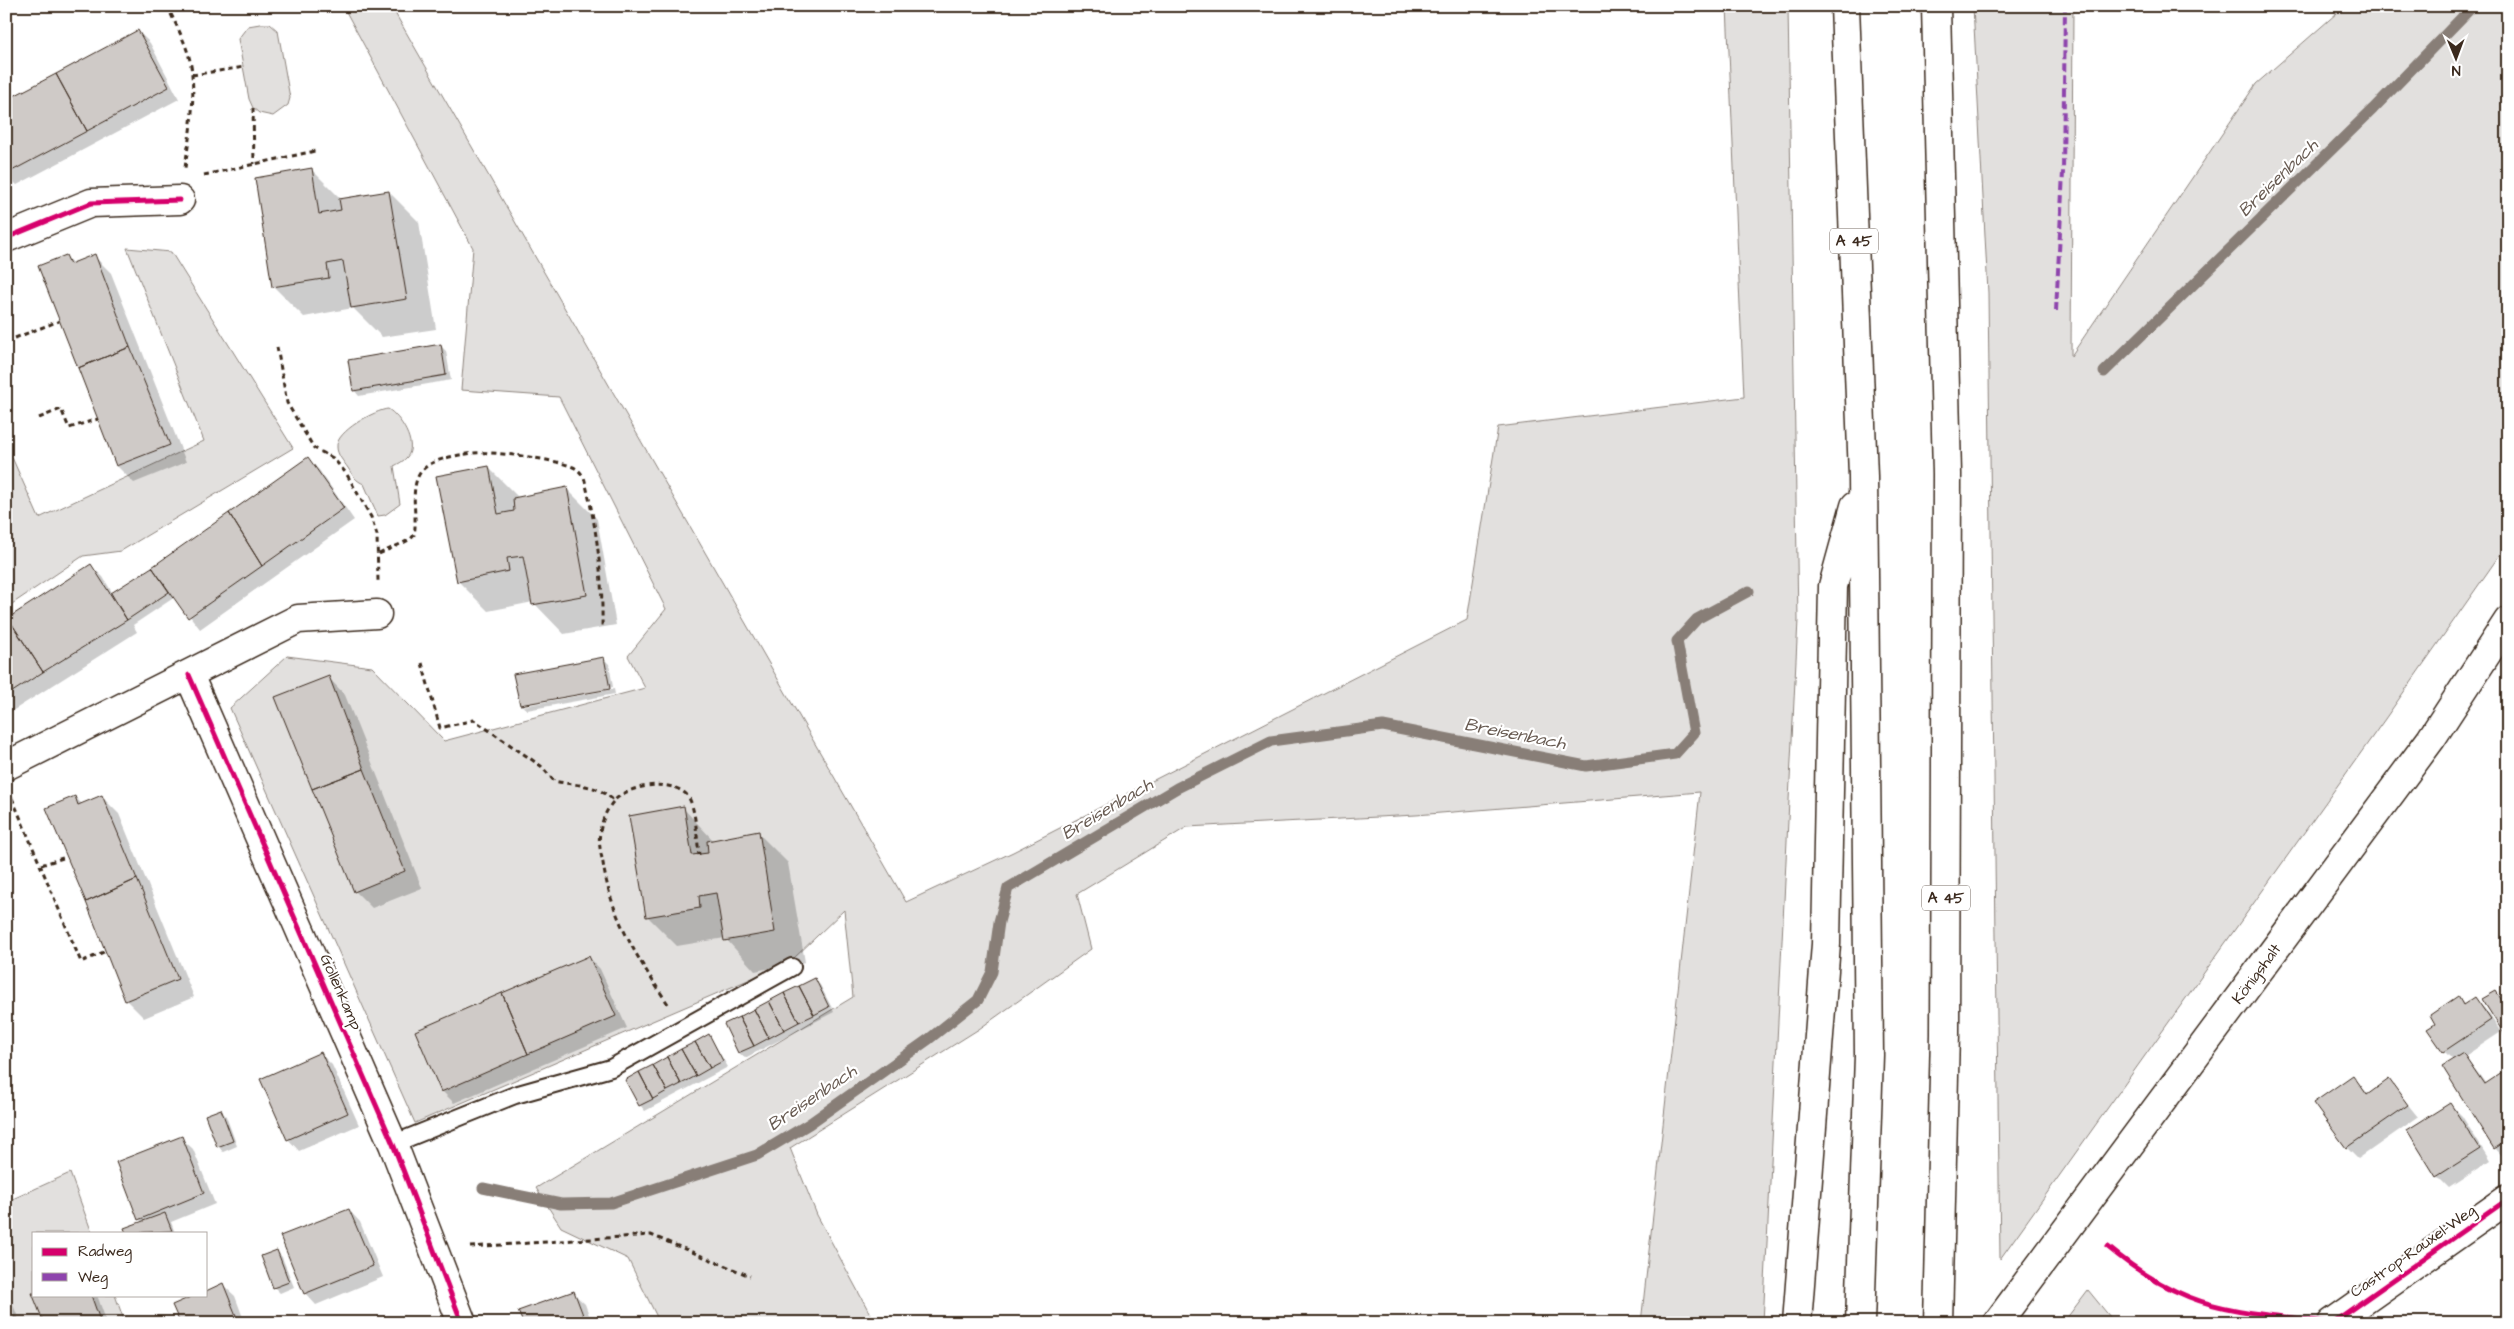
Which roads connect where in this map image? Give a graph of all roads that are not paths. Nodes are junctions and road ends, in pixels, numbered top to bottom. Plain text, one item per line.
1 (1845, 6) edge
2 (1936, 6) edge
3 (182, 190) road end
4 (6, 238) edge
5 (1863, 476) junction
6 (377, 614) road end
7 (2508, 620) edge
8 (189, 675) junction
9 (6, 766) edge
10 (792, 968) dead end
11 (393, 1144) junction
12 (2508, 1199) edge
13 (462, 1323) edge
14 (1797, 1323) edge
15 (1860, 1323) edge
16 (1938, 1323) edge
17 (1997, 1323) edge
18 (2332, 1323) edge

1 - 5 main road, A 45
2 - 16 main road, A 45
3 - 4 main road
5 - 14 main road
5 - 15 main road, A 45
6 - 8 main road
7 - 17 main road, Königshalt
8 - 9 main road
8 - 11 main road, Göllenkamp
10 - 11 lane
11 - 13 main road, Göllenkamp
12 - 18 main road, Castrop-Rauxel-Weg

